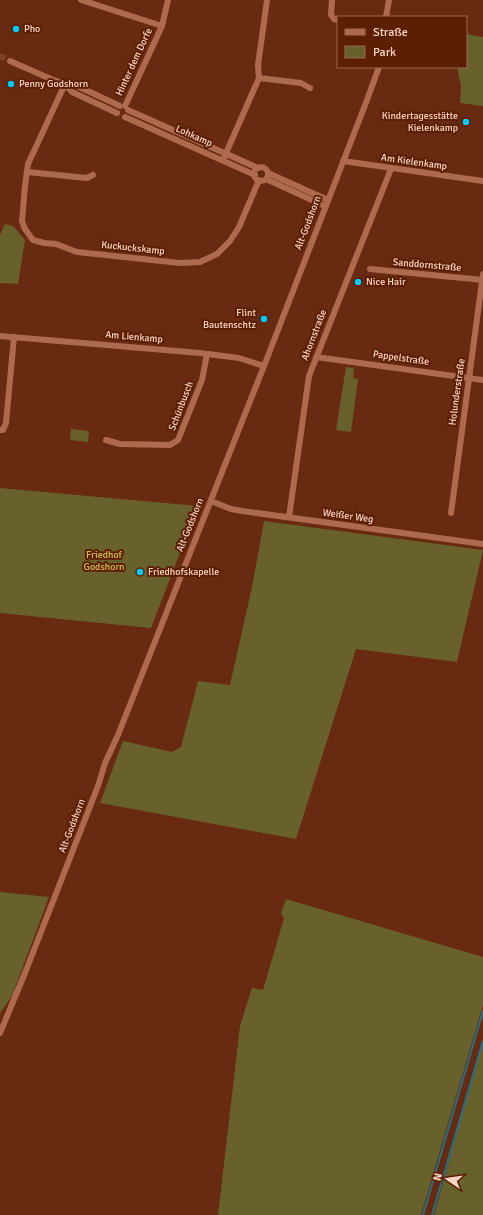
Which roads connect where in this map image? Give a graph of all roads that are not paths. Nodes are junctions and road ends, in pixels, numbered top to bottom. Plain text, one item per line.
1 (81, 0) edge
2 (168, 0) edge
3 (267, 0) edge
4 (332, 0) edge
5 (389, 0) edge
6 (386, 16) edge
7 (337, 20) edge
8 (162, 26) junction
9 (10, 61) tunnel mouth
10 (379, 68) edge
11 (259, 78) junction
12 (65, 84) junction
13 (310, 88) dead end
14 (125, 107) junction
15 (117, 113) junction
16 (125, 117) junction
17 (227, 153) junction
18 (223, 160) junction
19 (343, 161) junction
20 (258, 168) junction
21 (391, 169) junction
22 (27, 172) junction
23 (93, 175) dead end
24 (267, 176) junction
25 (257, 178) junction
26 (483, 181) edge
27 (327, 203) junction
28 (370, 269) dead end
29 (483, 278) edge
30 (0, 336) edge
31 (14, 337) junction
32 (207, 354) junction
33 (316, 357) junction
34 (264, 366) junction
35 (469, 378) junction
36 (483, 380) edge
37 (0, 430) edge
38 (106, 440) dead end
39 (211, 501) junction
40 (451, 513) dead end
41 (289, 518) junction
42 (483, 544) edge
43 (0, 1033) edge

1 - 8 street, Hinter dem Dorfe
2 - 8 street, Hinter dem Dorfe
3 - 11 street
4 - 7 street
5 - 6 street
8 - 14 street, Hinter dem Dorfe
9 - 12 street, Lohkamp
10 - 19 street, Alt-Godshorn
11 - 13 street
11 - 17 street
12 - 14 street, Lohkamp
12 - 15 street, Lohkamp
12 - 22 street, Kuckuckskamp
14 - 15 street
14 - 16 street
14 - 17 street, Lohkamp
15 - 16 street, Lohkamp
16 - 18 street, Lohkamp
17 - 18 street
17 - 20 street, Lohkamp
18 - 25 street, Lohkamp
19 - 21 street, Am Kielenkamp
19 - 27 street, Alt-Godshorn
20 - 24 street, Lohkamp
20 - 25 street
21 - 26 street, Am Kielenkamp
21 - 33 street, Ahornstraße
22 - 23 street
22 - 25 street, Kuckuckskamp
24 - 25 street
24 - 27 street, Lohkamp
27 - 34 street, Alt-Godshorn
28 - 29 street, Sanddornstraße
29 - 35 street, Holunderstraße
30 - 31 street, Am Lienkamp
31 - 32 street, Am Lienkamp
31 - 37 street
32 - 34 street, Am Lienkamp
32 - 38 street, Schünbusch
33 - 35 street, Pappelstraße
33 - 41 street, Ahornstraße
34 - 39 street, Alt-Godshorn
35 - 36 street, Pappelstraße
35 - 40 street, Holunderstraße
39 - 41 street, Weißer Weg
39 - 43 street, Alt-Godshorn
41 - 42 street, Weißer Weg

